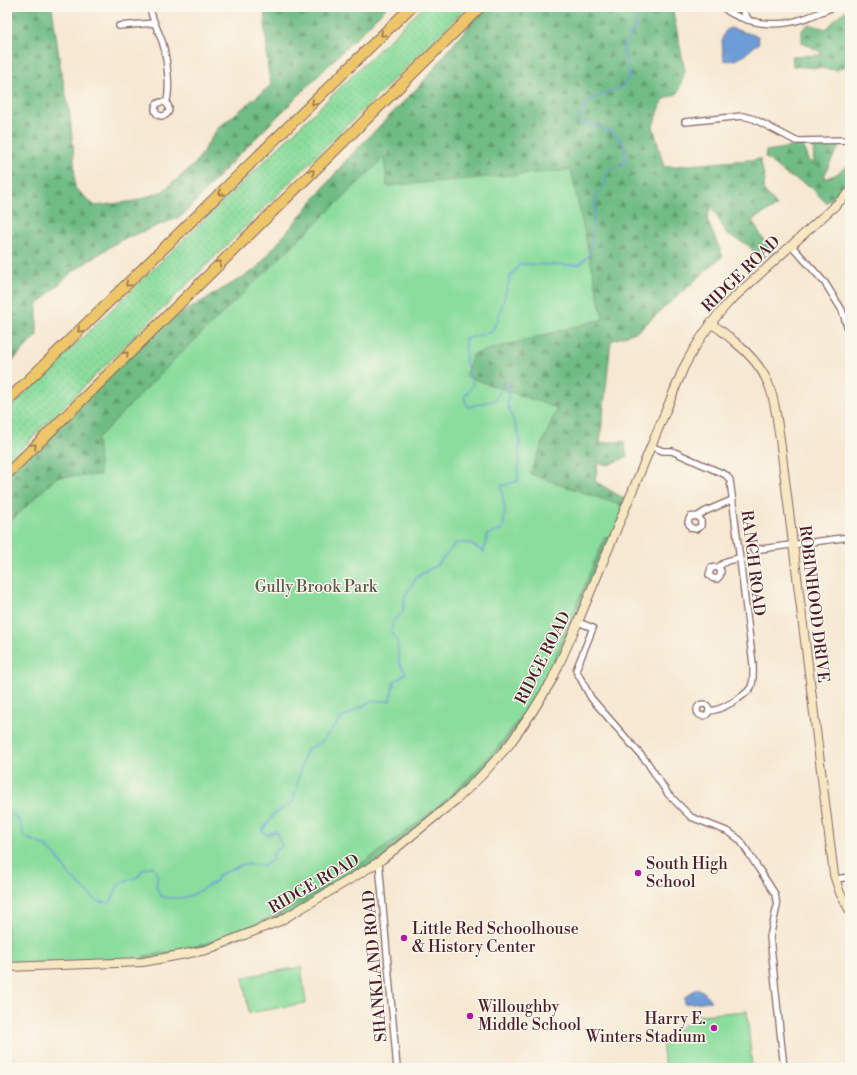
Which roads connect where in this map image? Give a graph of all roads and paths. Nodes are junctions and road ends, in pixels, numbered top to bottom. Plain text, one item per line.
1 (150, 7) edge
2 (411, 7) edge
3 (480, 7) edge
4 (722, 7) edge
5 (740, 7) edge
6 (834, 7) edge
7 (749, 20) junction
8 (154, 23) junction
9 (119, 26) dead end
10 (166, 103) dead end
11 (685, 122) dead end
12 (850, 140) edge
13 (850, 192) edge
14 (792, 245) junction
15 (710, 323) junction
16 (850, 336) edge
17 (7, 401) edge
18 (650, 446) junction
19 (7, 474) edge
20 (732, 500) junction
21 (698, 516) dead end
22 (850, 537) edge
23 (793, 544) junction
24 (753, 550) dead end
25 (739, 558) junction
26 (718, 567) dead end
27 (578, 622) junction
28 (710, 711) dead end
29 (379, 862) junction
30 (850, 877) edge
31 (836, 879) junction
32 (850, 911) edge
33 (7, 967) edge
34 (397, 1068) edge
35 (784, 1068) edge

1 - 8 street
2 -> 17 highway
19 -> 3 highway
4 - 7 street
5 - 7 street
6 - 7 street
8 - 9 street
8 - 10 street
11 - 12 street
13 - 14 main road, RIDGE ROAD
14 - 15 main road, RIDGE ROAD
14 - 16 street
15 - 18 main road, RIDGE ROAD
15 - 23 main road, ROBINHOOD DRIVE
18 - 20 street, RANCH ROAD
18 - 27 main road, RIDGE ROAD
20 - 21 street
20 - 25 street, RANCH ROAD
22 - 23 street
23 - 24 street
23 - 31 main road, ROBINHOOD DRIVE
25 - 26 street
25 - 28 street, RANCH ROAD
27 - 29 main road, RIDGE ROAD
27 - 35 street
29 - 33 main road, RIDGE ROAD
29 - 34 street, SHANKLAND ROAD
30 - 31 street
31 - 32 main road, ROBINHOOD DRIVE

